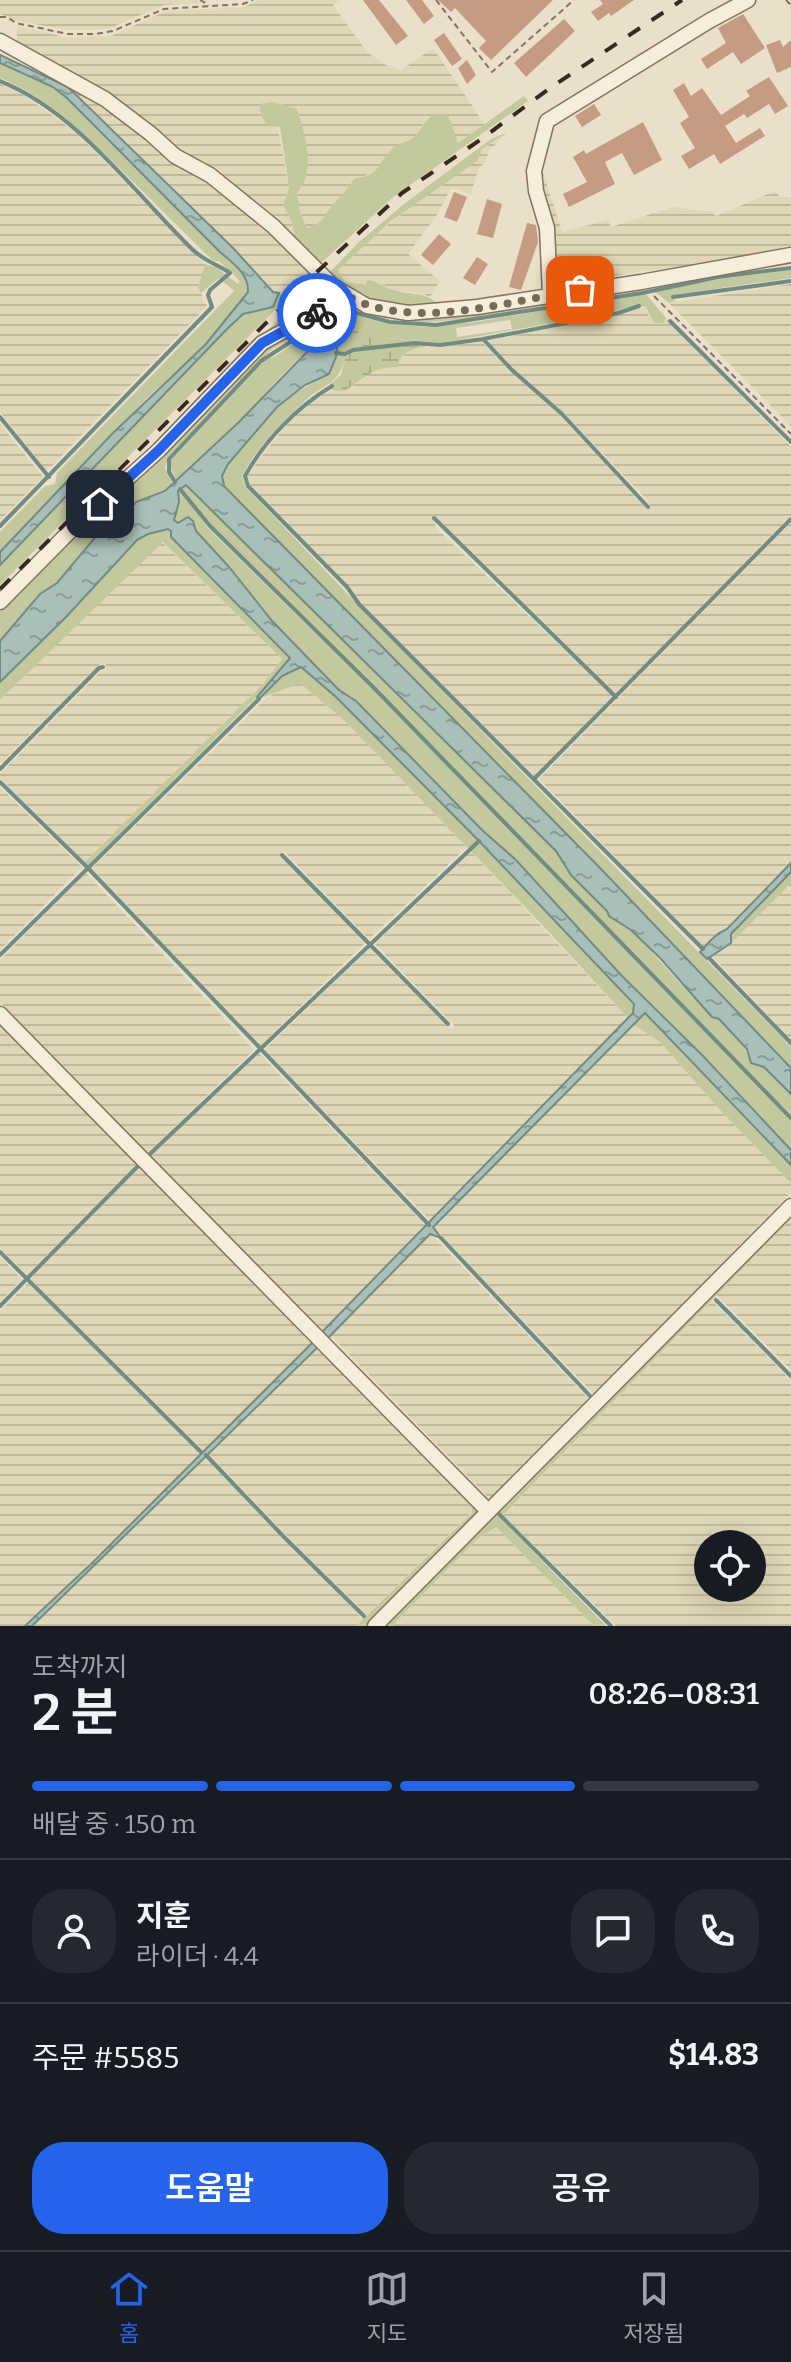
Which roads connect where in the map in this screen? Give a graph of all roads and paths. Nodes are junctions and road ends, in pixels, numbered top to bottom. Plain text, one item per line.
1 (200, 0) edge
2 (253, 0) edge
3 (436, 0) edge
4 (574, 0) edge
5 (748, 0) edge
6 (786, 0) edge
7 (791, 5) edge
8 (210, 6) junction
9 (0, 17) edge
10 (0, 41) edge
11 (791, 255) edge
12 (641, 282) junction
13 (342, 293) junction
14 (550, 295) junction
15 (791, 434) edge
16 (0, 602) edge
17 (0, 1014) edge
18 (791, 1206) edge
19 (488, 1511) junction
20 (375, 1626) edge

1 - 8 path
2 - 8 path
3 - 4 path
5 - 14 street
6 - 7 path
8 - 9 path
10 - 13 street
11 - 12 street
12 - 14 street
12 - 15 path
13 - 14 street
13 - 16 street
17 - 19 street
18 - 19 street
19 - 20 street

